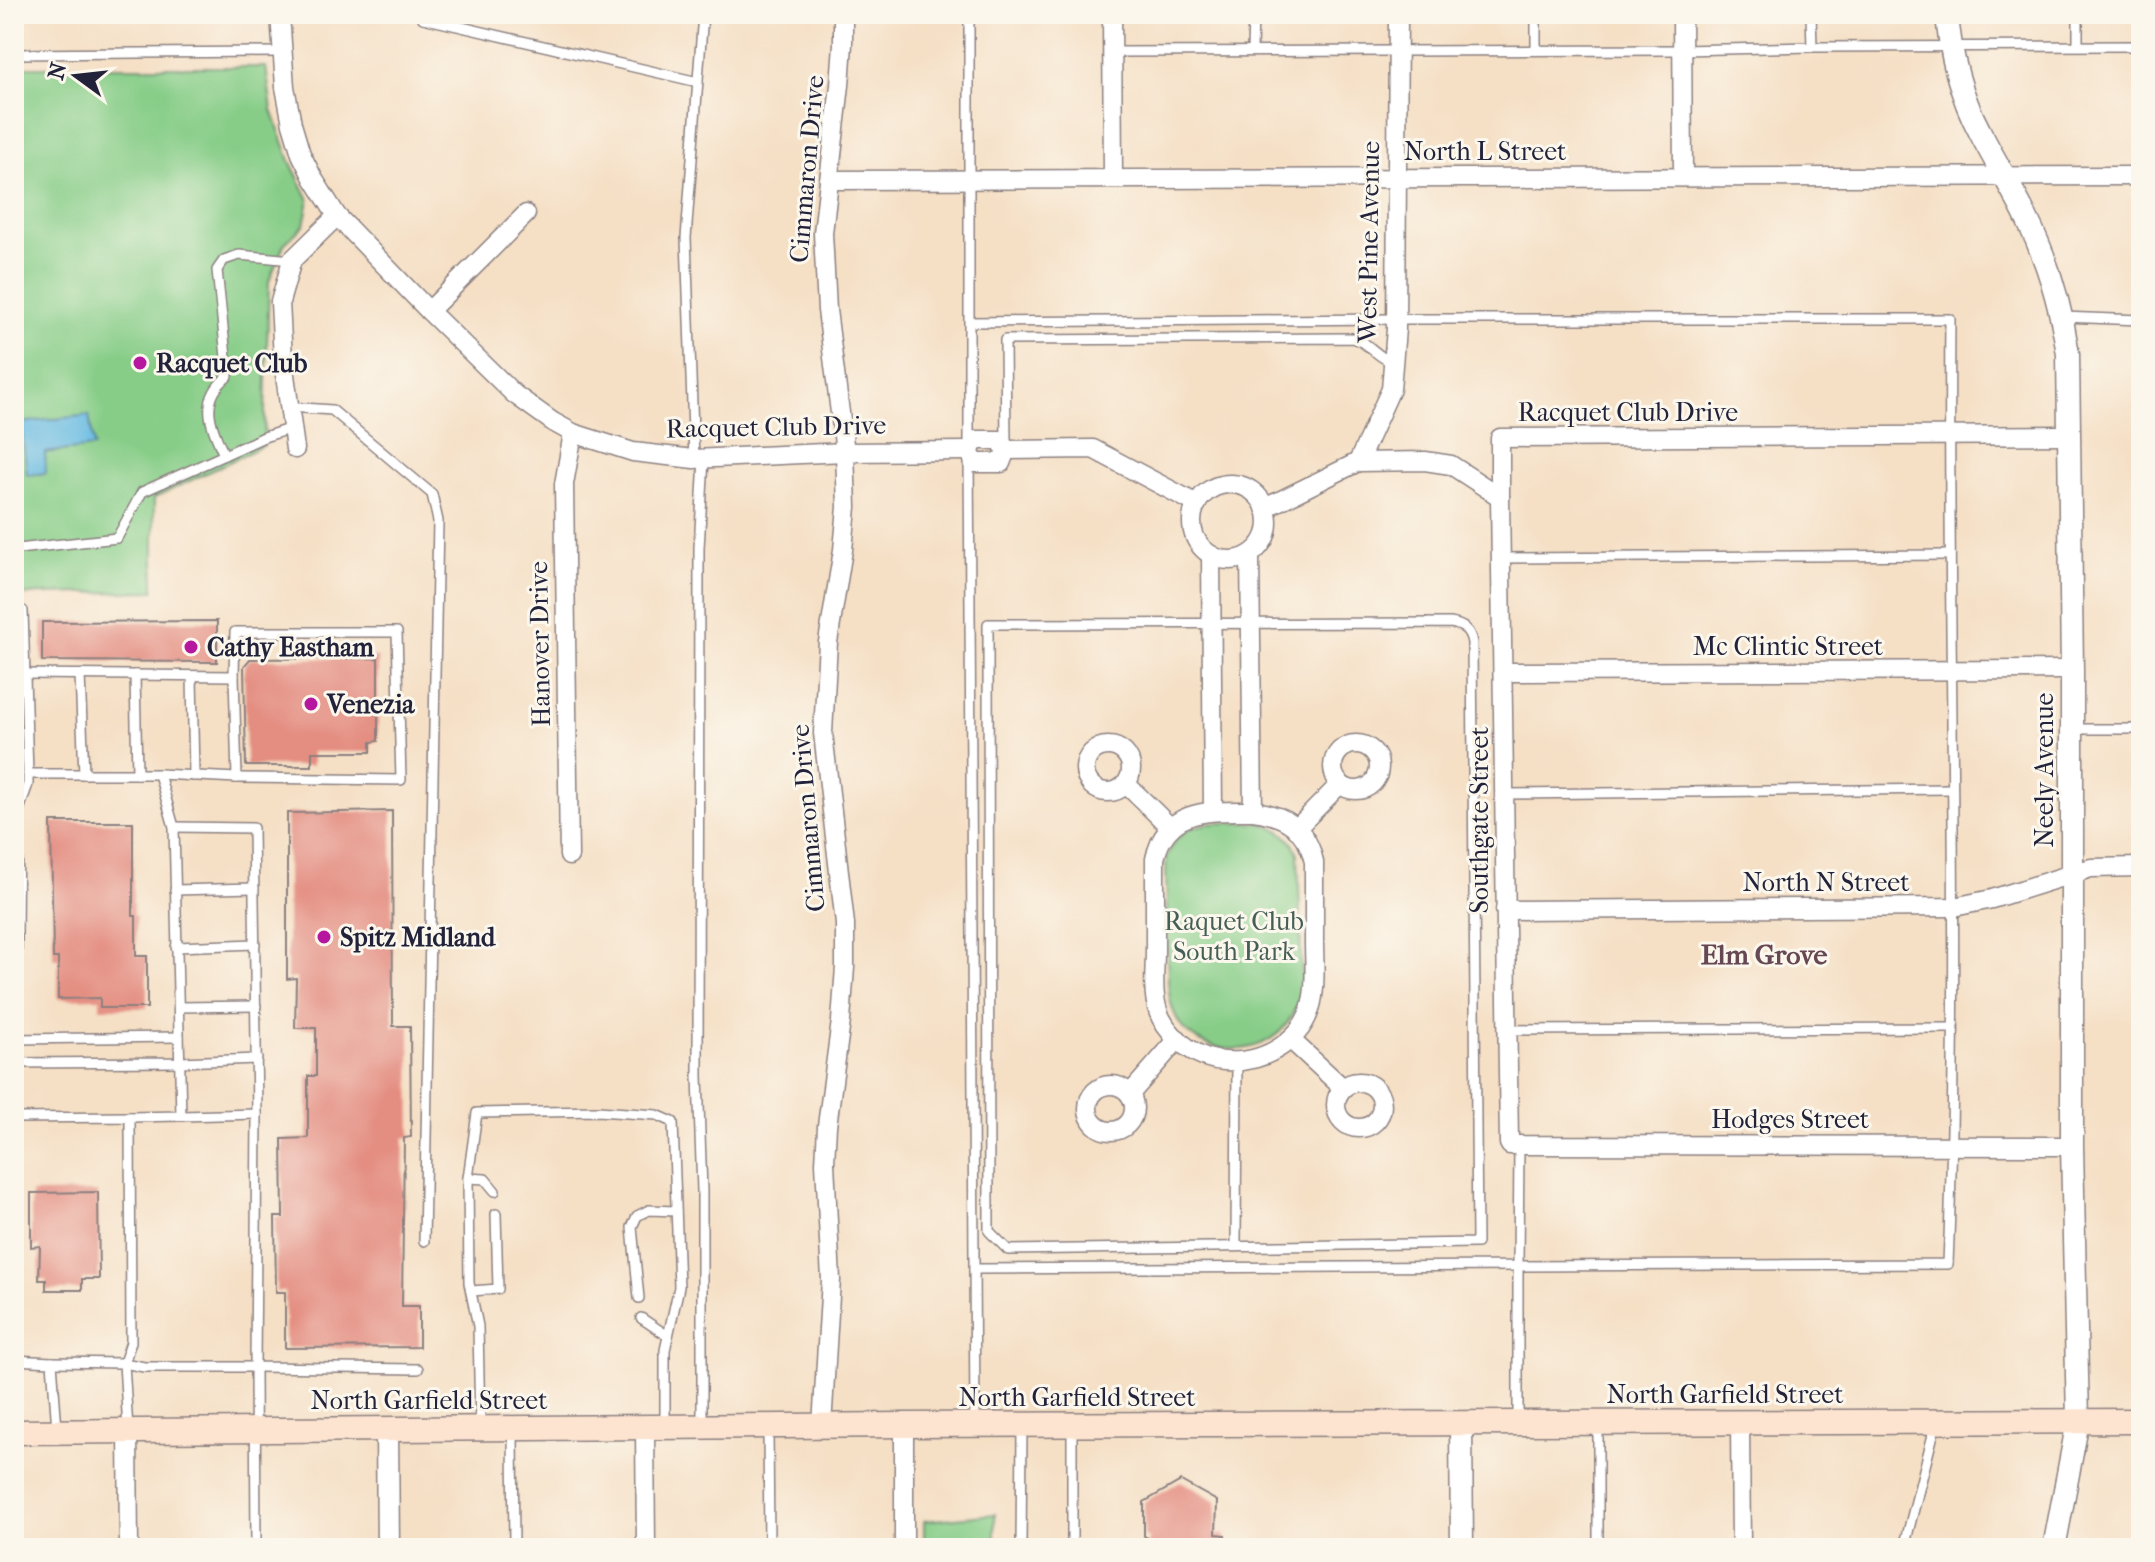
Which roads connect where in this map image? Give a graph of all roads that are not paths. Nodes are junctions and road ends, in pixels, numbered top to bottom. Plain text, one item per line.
1 (280, 14) edge
2 (423, 14) edge
3 (703, 14) edge
4 (843, 14) edge
5 (969, 14) edge
6 (1112, 14) edge
7 (1253, 14) edge
8 (1398, 14) edge
9 (1536, 14) edge
10 (1682, 14) edge
11 (1811, 14) edge
12 (1947, 14) edge
13 (2078, 14) edge
14 (2078, 45) junction
15 (1952, 46) junction
16 (2141, 46) edge
17 (1812, 47) junction
18 (1397, 50) junction
19 (1536, 50) junction
20 (1682, 50) junction
21 (1252, 51) junction
22 (281, 52) junction
23 (1112, 52) junction
24 (14, 54) edge
25 (698, 82) junction
26 (1683, 176) junction
27 (2141, 176) edge
28 (1396, 177) junction
29 (2005, 177) junction
30 (1113, 178) junction
31 (971, 179) junction
32 (829, 180) junction
33 (526, 214) dead end
34 (337, 216) junction
35 (292, 260) junction
36 (429, 311) junction
37 (2062, 317) junction
38 (1396, 319) junction
39 (2141, 320) edge
40 (970, 322) junction
41 (1394, 363) junction
42 (289, 407) junction
43 (292, 428) junction
44 (573, 433) junction
45 (2070, 435) junction
46 (1949, 436) junction
47 (295, 449) dead end
48 (1006, 450) junction
49 (969, 451) junction
50 (845, 452) junction
51 (224, 455) junction
52 (699, 458) junction
53 (1358, 462) junction
54 (1500, 497) junction
55 (1197, 504) junction
56 (1265, 508) junction
57 (18, 549) dead end
58 (1211, 555) junction
59 (1250, 555) junction
60 (1950, 555) junction
61 (1501, 558) junction
62 (14, 611) edge
63 (1212, 624) junction
64 (1250, 624) junction
65 (19, 654) edge
66 (2072, 670) junction
67 (1950, 671) junction
68 (1504, 672) junction
69 (25, 674) junction
70 (80, 675) junction
71 (135, 675) junction
72 (192, 676) junction
73 (234, 676) junction
74 (2072, 729) junction
75 (2141, 729) edge
76 (28, 774) junction
77 (84, 774) junction
78 (137, 774) junction
79 (159, 774) junction
80 (194, 776) junction
81 (237, 778) junction
82 (1126, 784) dead end
83 (1340, 784) dead end
84 (1952, 789) junction
85 (1505, 794) junction
86 (1213, 811) junction
87 (1253, 811) junction
88 (16, 813) edge
89 (174, 827) junction
90 (1171, 828) junction
91 (1296, 829) junction
92 (569, 856) dead end
93 (2141, 867) edge
94 (2072, 873) junction
95 (254, 888) junction
96 (175, 890) junction
97 (1954, 907) junction
98 (1505, 910) junction
99 (15, 922) edge
100 (255, 944) junction
101 (176, 947) junction
102 (256, 1006) junction
103 (179, 1007) junction
104 (1953, 1028) junction
105 (1507, 1030) junction
106 (179, 1037) junction
107 (15, 1039) edge
108 (1178, 1039) junction
109 (1290, 1039) junction
110 (257, 1059) junction
111 (1237, 1061) junction
112 (180, 1062) junction
113 (15, 1063) edge
114 (1343, 1088) dead end
115 (1130, 1094) dead end
116 (257, 1114) junction
117 (181, 1116) junction
118 (130, 1117) junction
119 (14, 1118) edge
120 (1514, 1144) junction
121 (1953, 1145) junction
122 (2072, 1146) junction
123 (468, 1178) junction
124 (495, 1191) dead end
125 (676, 1211) junction
126 (496, 1214) dead end
127 (424, 1241) dead end
128 (1236, 1246) junction
129 (1518, 1266) junction
130 (974, 1269) junction
131 (471, 1291) junction
132 (639, 1298) dead end
133 (641, 1318) dead end
134 (668, 1336) junction
135 (14, 1360) edge
136 (52, 1362) junction
137 (124, 1363) junction
138 (255, 1367) junction
139 (418, 1369) dead end
140 (1936, 1421) junction
141 (2078, 1421) junction
142 (2141, 1421) edge
143 (1740, 1422) junction
144 (1598, 1423) junction
145 (1461, 1424) junction
146 (1518, 1424) junction
147 (904, 1425) junction
148 (975, 1425) junction
149 (1072, 1425) junction
150 (822, 1426) junction
151 (1022, 1426) junction
152 (655, 1427) junction
153 (702, 1427) junction
154 (768, 1427) junction
155 (480, 1428) junction
156 (513, 1428) junction
157 (387, 1429) junction
158 (128, 1430) junction
159 (256, 1430) junction
160 (57, 1431) junction
161 (14, 1432) edge
162 (129, 1548) edge
163 (256, 1548) edge
164 (388, 1548) edge
165 (514, 1548) edge
166 (646, 1548) edge
167 (769, 1548) edge
168 (904, 1548) edge
169 (1021, 1548) edge
170 (1072, 1548) edge
171 (1462, 1548) edge
172 (1598, 1548) edge
173 (1741, 1548) edge
174 (1904, 1548) edge
175 (2054, 1548) edge

1 - 22 street, Racquet Club Drive
2 - 25 lane
3 - 25 lane
4 - 32 street, Cimmaron Drive
5 - 31 lane
6 - 23 street
7 - 21 lane
8 - 18 street, West Pine Avenue
9 - 19 lane
10 - 20 street
11 - 17 lane
12 - 15 street, Neely Avenue
13 - 14 lane
14 - 15 lane
14 - 16 lane
15 - 17 lane
15 - 29 street, Neely Avenue
17 - 20 lane
18 - 19 lane
18 - 21 lane
18 - 28 street, West Pine Avenue
19 - 20 lane
20 - 26 street
21 - 23 lane
22 - 24 lane
22 - 34 street, Racquet Club Drive
23 - 30 street
25 - 52 lane
26 - 28 street, North L Street
26 - 29 street, North L Street
27 - 29 street, North L Street
28 - 30 street, North L Street
28 - 38 street, West Pine Avenue
29 - 37 street, Neely Avenue
30 - 31 street, North L Street
31 - 32 street, North L Street
31 - 40 lane
32 - 50 street, Cimmaron Drive
33 - 36 street
34 - 35 street
34 - 36 street, Racquet Club Drive
35 - 42 street
35 - 51 lane
36 - 44 street, Racquet Club Drive
37 - 39 lane
37 - 45 street, Neely Avenue
38 - 40 lane
38 - 41 street, West Pine Avenue
38 - 46 lane
40 - 49 lane
41 - 48 lane
41 - 53 street, West Pine Avenue
42 - 43 street
42 - 127 lane
43 - 47 street
43 - 51 lane
44 - 52 street, Racquet Club Drive
44 - 92 street, Hanover Drive
45 - 46 street, Racquet Club Drive
45 - 66 street, Neely Avenue
46 - 54 street, Racquet Club Drive
46 - 60 lane
48 - 49 street, Racquet Club Drive
48 - 55 street, Racquet Club Drive
49 - 50 street, Racquet Club Drive
49 - 130 lane
50 - 52 street, Racquet Club Drive
50 - 150 street, Cimmaron Drive
51 - 57 lane
52 - 153 lane
53 - 54 street
53 - 56 street
54 - 61 street, Southgate Street
55 - 56 street
55 - 58 street
56 - 59 street
58 - 59 street
58 - 63 street
59 - 64 street
60 - 61 lane
60 - 67 lane
61 - 68 street, Southgate Street
62 - 65 lane
63 - 64 lane
63 - 86 street
63 - 128 lane
64 - 87 street
64 - 128 lane
65 - 69 lane
66 - 67 street, Mc Clintic Street
66 - 74 street, Neely Avenue
67 - 68 street, Mc Clintic Street
67 - 84 lane
68 - 85 street, Southgate Street
69 - 70 lane
69 - 76 lane
70 - 71 lane
70 - 77 lane
71 - 72 lane
71 - 78 lane
72 - 73 lane
72 - 80 lane
73 - 81 lane
73 - 81 lane
74 - 75 lane
74 - 94 street, Neely Avenue
76 - 77 lane
76 - 88 lane
77 - 78 lane
78 - 79 lane
79 - 80 lane
79 - 89 lane
80 - 81 lane
82 - 90 street
83 - 91 street
84 - 85 lane
84 - 97 lane
85 - 98 street, Southgate Street
86 - 87 street
86 - 90 street
87 - 91 street
88 - 99 lane
89 - 95 lane
89 - 96 lane
90 - 108 street
91 - 109 street
93 - 94 street, North N Street
94 - 97 street, North N Street
94 - 122 street, Neely Avenue
95 - 96 lane
95 - 100 lane
96 - 101 lane
97 - 98 street, North N Street
97 - 104 lane
98 - 105 street, Southgate Street
99 - 107 lane
100 - 101 lane
100 - 102 lane
101 - 103 lane
102 - 103 lane
102 - 110 lane
103 - 106 lane
104 - 105 lane
104 - 121 lane
105 - 120 street, Southgate Street
106 - 107 lane
106 - 112 lane
107 - 113 lane
108 - 111 street
108 - 115 street
109 - 111 street
109 - 114 street
110 - 112 lane
110 - 116 lane
111 - 128 lane
112 - 113 lane
112 - 117 lane
116 - 117 lane
116 - 138 lane
117 - 118 lane
118 - 119 lane
118 - 137 lane
120 - 121 street, Hodges Street
120 - 129 lane
121 - 122 street, Hodges Street
121 - 129 lane
122 - 141 street, Neely Avenue
123 - 124 lane
123 - 125 lane
123 - 131 lane
125 - 132 lane
125 - 134 lane
126 - 131 lane
129 - 130 lane
129 - 146 lane
130 - 148 lane
131 - 155 lane
133 - 134 lane
134 - 152 lane
135 - 136 lane
136 - 137 lane
136 - 160 lane
137 - 138 lane
137 - 158 lane
138 - 139 lane
138 - 159 lane
140 - 141 main road, North Garfield Street
140 - 143 main road, North Garfield Street
140 - 174 lane
141 - 142 main road, North Garfield Street
141 - 175 street, Neely Avenue
143 - 144 main road, North Garfield Street
143 - 173 street
144 - 146 main road, North Garfield Street
144 - 172 lane
145 - 146 main road, North Garfield Street
145 - 149 main road, North Garfield Street
145 - 171 street
147 - 148 main road, North Garfield Street
147 - 150 main road, North Garfield Street
147 - 168 street
148 - 151 main road, North Garfield Street
149 - 151 main road, North Garfield Street
149 - 170 lane
150 - 154 main road, North Garfield Street
151 - 169 lane
152 - 153 main road, North Garfield Street
152 - 156 main road, North Garfield Street
152 - 166 street
153 - 154 main road, North Garfield Street
154 - 167 lane
155 - 156 main road, North Garfield Street
155 - 157 main road, North Garfield Street
156 - 165 lane
157 - 159 main road, North Garfield Street
157 - 164 street
158 - 159 main road, North Garfield Street
158 - 160 main road, North Garfield Street
158 - 162 street
159 - 163 lane
160 - 161 main road, North Garfield Street

